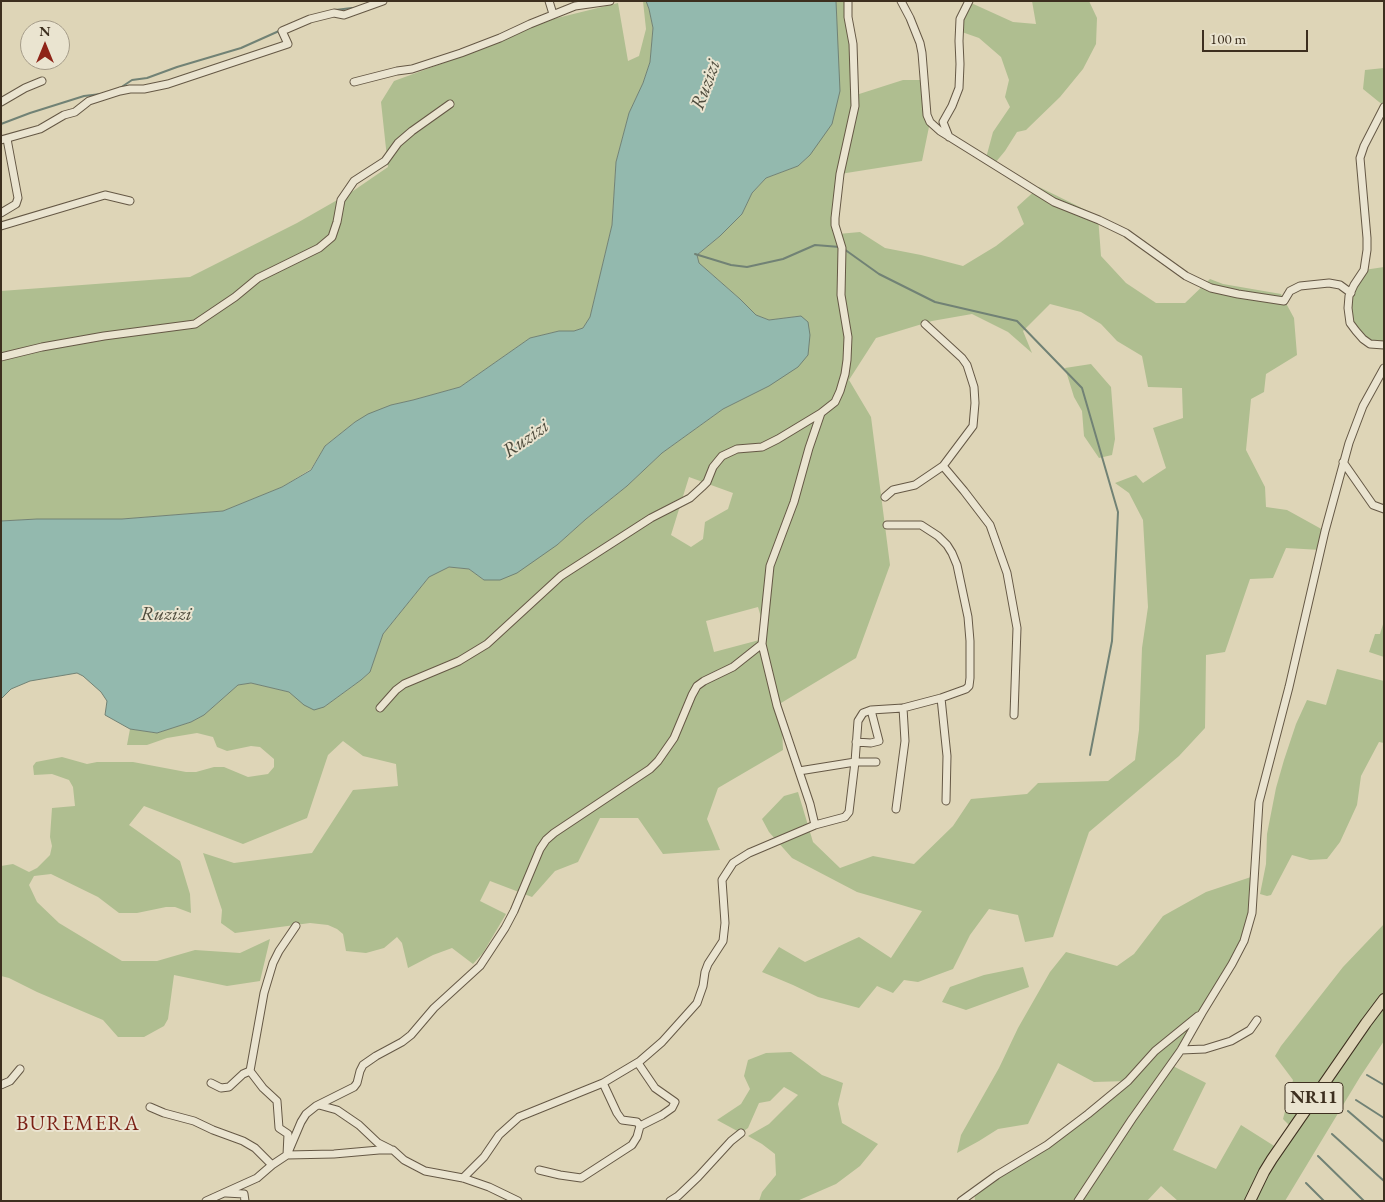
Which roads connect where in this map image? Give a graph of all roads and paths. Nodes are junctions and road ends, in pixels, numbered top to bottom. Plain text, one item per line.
1 (383, 1) edge
2 (548, 1) edge
3 (610, 1) edge
4 (848, 1) edge
5 (901, 1) edge
6 (969, 1) edge
7 (553, 14) junction
8 (42, 81) dead end
9 (354, 82) dead end
10 (1, 102) edge
11 (450, 104) dead end
12 (1384, 107) edge
13 (949, 137) junction
14 (4, 140) edge
15 (130, 201) dead end
16 (1, 212) edge
17 (1, 226) edge
18 (1351, 293) junction
19 (926, 324) dead end
20 (1384, 345) edge
21 (1, 357) edge
22 (1384, 368) edge
23 (820, 413) junction
24 (1343, 462) junction
25 (943, 466) junction
26 (885, 497) dead end
27 (1384, 509) edge
28 (887, 525) dead end
29 (762, 644) junction
30 (941, 698) junction
31 (380, 708) dead end
32 (903, 708) junction
33 (871, 710) junction
34 (1014, 715) dead end
35 (856, 742) junction
36 (855, 762) junction
37 (876, 762) dead end
38 (799, 772) junction
39 (946, 801) dead end
40 (896, 809) dead end
41 (815, 825) junction
42 (296, 926) dead end
43 (1384, 999) edge
44 (1202, 1012) junction
45 (1257, 1020) dead end
46 (1181, 1050) junction
47 (638, 1063) junction
48 (20, 1069) dead end
49 (250, 1071) junction
50 (210, 1083) dead end
51 (603, 1083) junction
52 (1, 1085) edge
53 (319, 1105) junction
54 (150, 1107) dead end
55 (640, 1126) junction
56 (741, 1133) dead end
57 (393, 1150) junction
58 (287, 1155) junction
59 (272, 1165) junction
60 (539, 1170) dead end
61 (463, 1178) junction
62 (225, 1193) junction
63 (206, 1201) edge
64 (245, 1201) edge
65 (518, 1201) edge
66 (670, 1201) edge
67 (961, 1201) edge
68 (1078, 1201) edge
69 (1250, 1201) edge

1 - 14 street
2 - 7 street
3 - 7 street
4 - 23 street
5 - 13 street
6 - 13 street
7 - 9 street
8 - 10 street
11 - 21 street
12 - 18 street
13 - 18 street
14 - 16 street
15 - 17 street
18 - 20 street
19 - 25 street
22 - 24 street
23 - 29 street
23 - 31 street
24 - 27 street
24 - 44 street
25 - 26 street
25 - 34 street
28 - 30 street
29 - 38 street
29 - 53 street
30 - 32 street
30 - 39 street
32 - 33 street
32 - 40 street
33 - 35 street
33 - 35 street
35 - 36 street
36 - 37 street
36 - 38 street
36 - 41 street
38 - 41 street
41 - 47 street
42 - 49 street
43 - 69 highway, NR11
44 - 46 street
44 - 67 street
45 - 46 street
46 - 68 street
47 - 51 street
47 - 55 street
48 - 52 street
49 - 50 street
49 - 58 street
51 - 55 street
51 - 61 street
53 - 57 street
53 - 58 street
54 - 59 street
55 - 60 street
56 - 66 street
57 - 58 street
57 - 61 street
58 - 59 street
59 - 62 street
61 - 65 street
62 - 63 street
62 - 64 street

